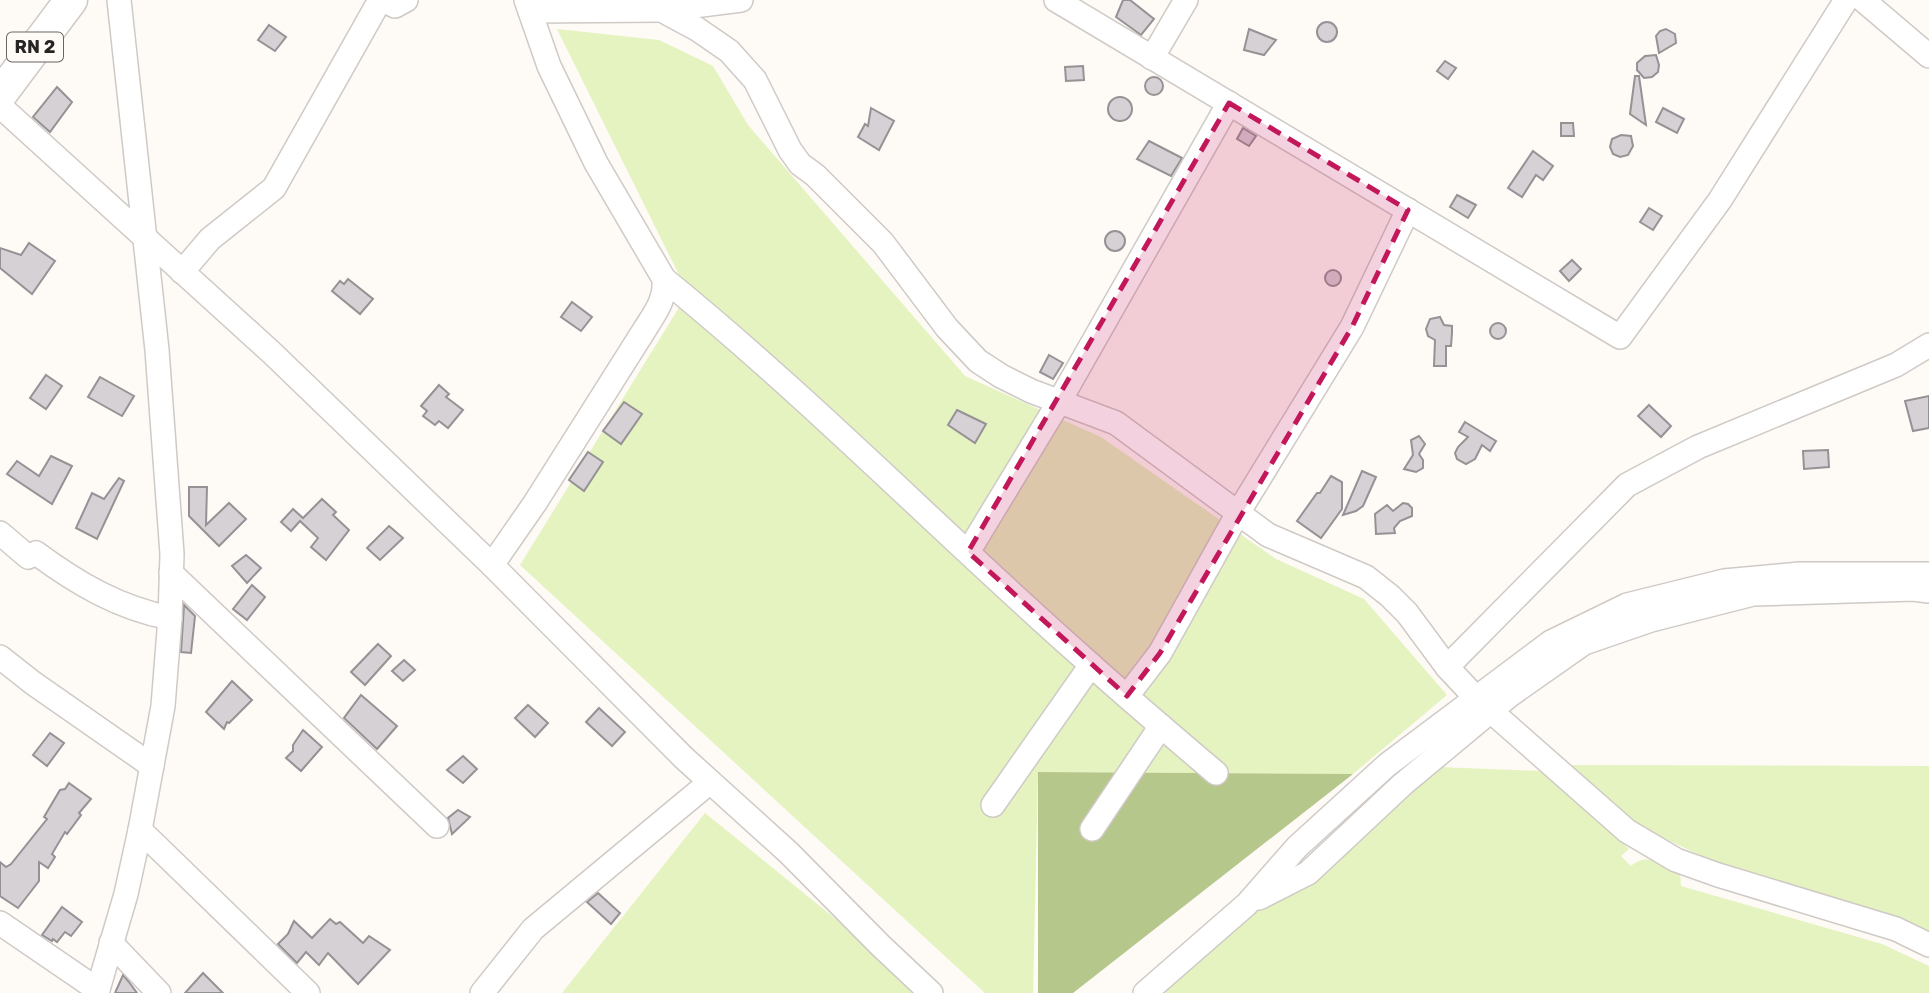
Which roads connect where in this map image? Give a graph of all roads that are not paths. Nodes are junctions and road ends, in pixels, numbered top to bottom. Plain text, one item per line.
1 (71, 0) edge
2 (119, 0) edge
3 (381, 0) edge
4 (406, 0) edge
5 (741, 0) edge
6 (1186, 0) edge
7 (1846, 0) edge
8 (1863, 0) edge
9 (1059, 1) edge
10 (528, 5) edge
11 (652, 5) edge
12 (1929, 56) edge
13 (1152, 58) junction
14 (0, 95) edge
15 (1229, 103) junction
16 (0, 106) edge
17 (1408, 210) junction
18 (145, 239) junction
19 (182, 272) junction
20 (663, 279) junction
21 (1929, 345) edge
22 (1059, 401) junction
23 (1238, 513) junction
24 (0, 533) edge
25 (968, 552) junction
26 (492, 565) junction
27 (171, 573) junction
28 (1929, 574) edge
29 (1929, 591) edge
30 (170, 618) junction
31 (0, 657) edge
32 (1091, 665) junction
33 (1447, 667) junction
34 (1127, 696) junction
35 (1483, 704) junction
36 (1161, 726) junction
37 (152, 766) junction
38 (1216, 773) dead end
39 (710, 782) junction
40 (993, 805) dead end
41 (437, 826) dead end
42 (1092, 829) dead end
43 (140, 830) junction
44 (0, 923) edge
45 (111, 943) junction
46 (1929, 945) edge
47 (98, 992) edge
48 (159, 993) edge
49 (308, 993) edge
50 (482, 993) edge
51 (931, 993) edge
52 (1145, 993) edge

1 - 14 highway, RN 2
2 - 18 street
3 - 4 street
3 - 19 street
5 - 11 street
6 - 13 street
7 - 17 street
8 - 12 street
9 - 13 street
10 - 11 street
10 - 20 street
11 - 22 street
13 - 15 street
15 - 17 street
15 - 22 street
16 - 18 street
17 - 23 street
18 - 19 street
18 - 27 street
19 - 26 street
20 - 25 street
20 - 26 street
21 - 33 street
22 - 23 street
22 - 25 street
23 - 33 street
23 - 34 street
24 - 30 street
25 - 32 street
26 - 39 street
27 - 30 street
27 - 41 street
28 - 35 street
29 - 35 street
30 - 37 street
31 - 37 street
32 - 34 street
32 - 40 street
33 - 35 street
34 - 36 street
35 - 46 street
35 - 52 street
36 - 38 street
36 - 42 street
37 - 43 street
39 - 50 street
39 - 51 street
43 - 45 street
43 - 49 street
44 - 47 street
45 - 47 street
45 - 48 street

